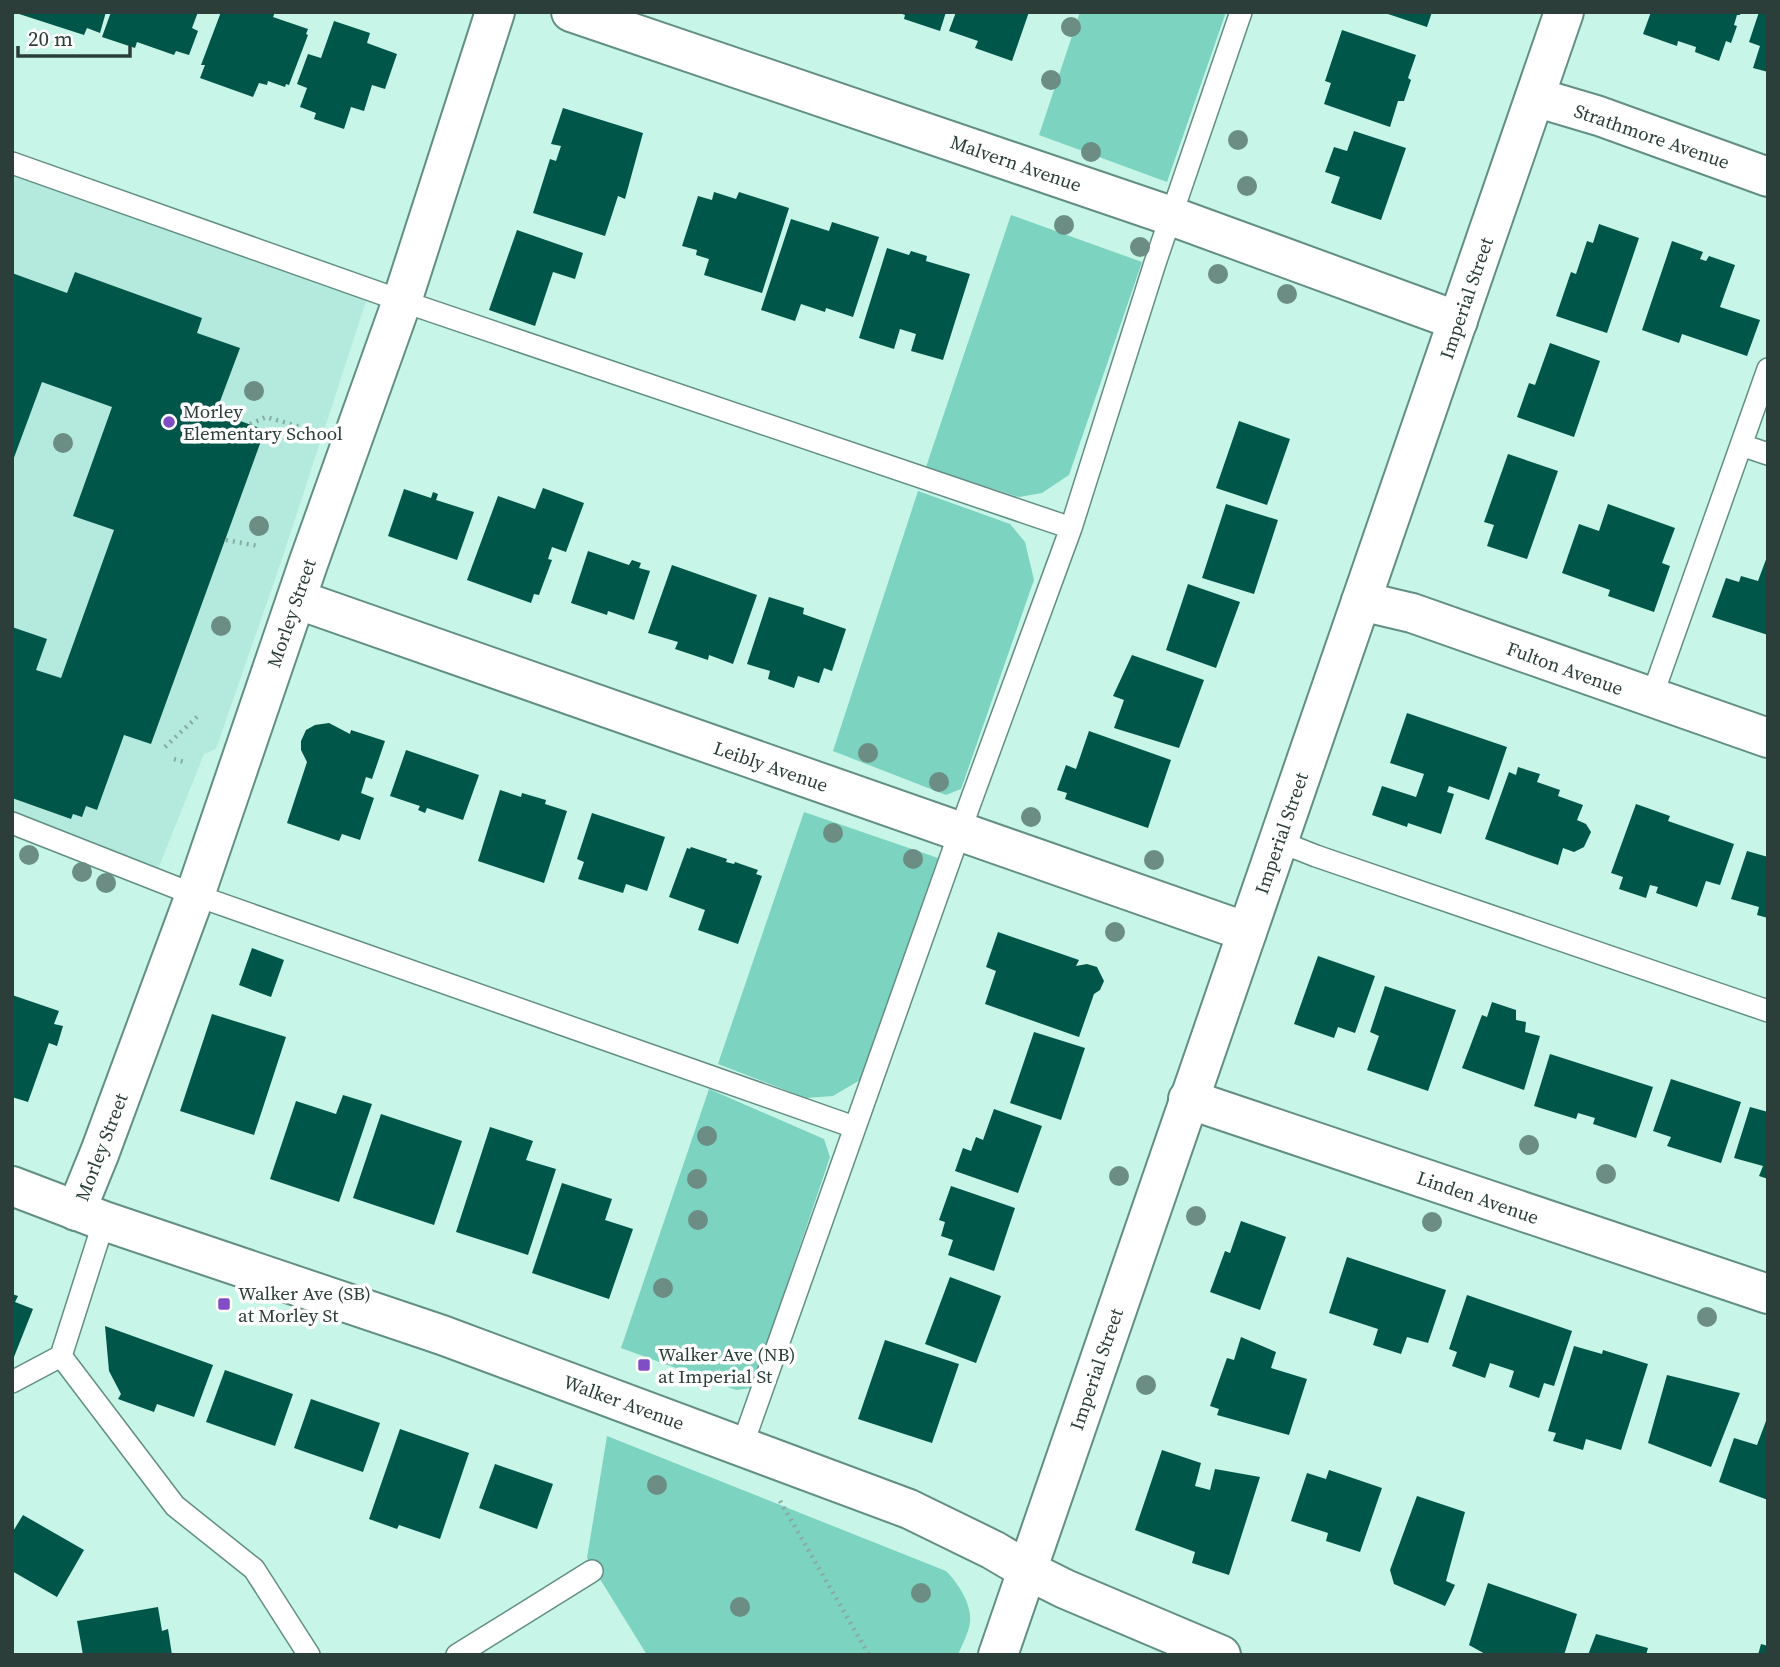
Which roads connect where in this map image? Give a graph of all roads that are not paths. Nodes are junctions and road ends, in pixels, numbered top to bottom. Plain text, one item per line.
1 (495, 12) edge
2 (571, 12) edge
3 (1241, 12) edge
4 (1564, 12) edge
5 (1535, 97) junction
6 (12, 163) edge
7 (1768, 177) edge
8 (1171, 216) junction
9 (402, 301) junction
10 (1458, 321) junction
11 (1768, 369) edge
12 (1741, 445) junction
13 (1768, 454) edge
14 (1072, 528) junction
15 (296, 600) junction
16 (1361, 601) junction
17 (1651, 699) junction
18 (1768, 738) edge
19 (12, 822) edge
20 (960, 832) junction
21 (1278, 841) junction
22 (195, 895) junction
23 (1247, 932) junction
24 (1768, 1011) edge
25 (1188, 1099) junction
26 (854, 1127) junction
27 (12, 1185) edge
28 (90, 1216) junction
29 (1768, 1294) edge
30 (61, 1356) junction
31 (12, 1382) edge
32 (742, 1446) junction
33 (1027, 1570) junction
34 (592, 1571) dead end
35 (309, 1655) edge
36 (457, 1655) edge
37 (998, 1655) edge
38 (1221, 1655) edge

1 - 9 street, Morley Street
2 - 8 street, Malvern Avenue
3 - 8 lane
4 - 5 street, Imperial Street
5 - 7 street, Strathmore Avenue
5 - 10 street, Imperial Street
6 - 9 lane
8 - 10 street, Malvern Avenue
8 - 14 lane
9 - 14 lane
9 - 15 street, Morley Street
10 - 16 street, Imperial Street
11 - 12 lane
12 - 13 lane
12 - 17 lane
14 - 20 lane
15 - 20 street, Leibly Avenue
15 - 22 street, Morley Street
16 - 17 street, Fulton Avenue
16 - 21 street, Imperial Street
17 - 18 street, Fulton Avenue
19 - 22 lane
20 - 23 street, Leibly Avenue
20 - 26 lane
21 - 23 street, Imperial Street
21 - 24 lane
22 - 26 lane
22 - 28 street, Morley Street
23 - 25 street, Imperial Street
25 - 29 street, Linden Avenue
25 - 33 street, Imperial Street
26 - 32 lane
27 - 28 street, Walker Avenue
28 - 30 lane
28 - 32 street, Walker Avenue
30 - 31 lane
30 - 35 lane
32 - 33 street, Walker Avenue
33 - 37 street, Imperial Street
33 - 38 street, Walker Avenue
34 - 36 lane

